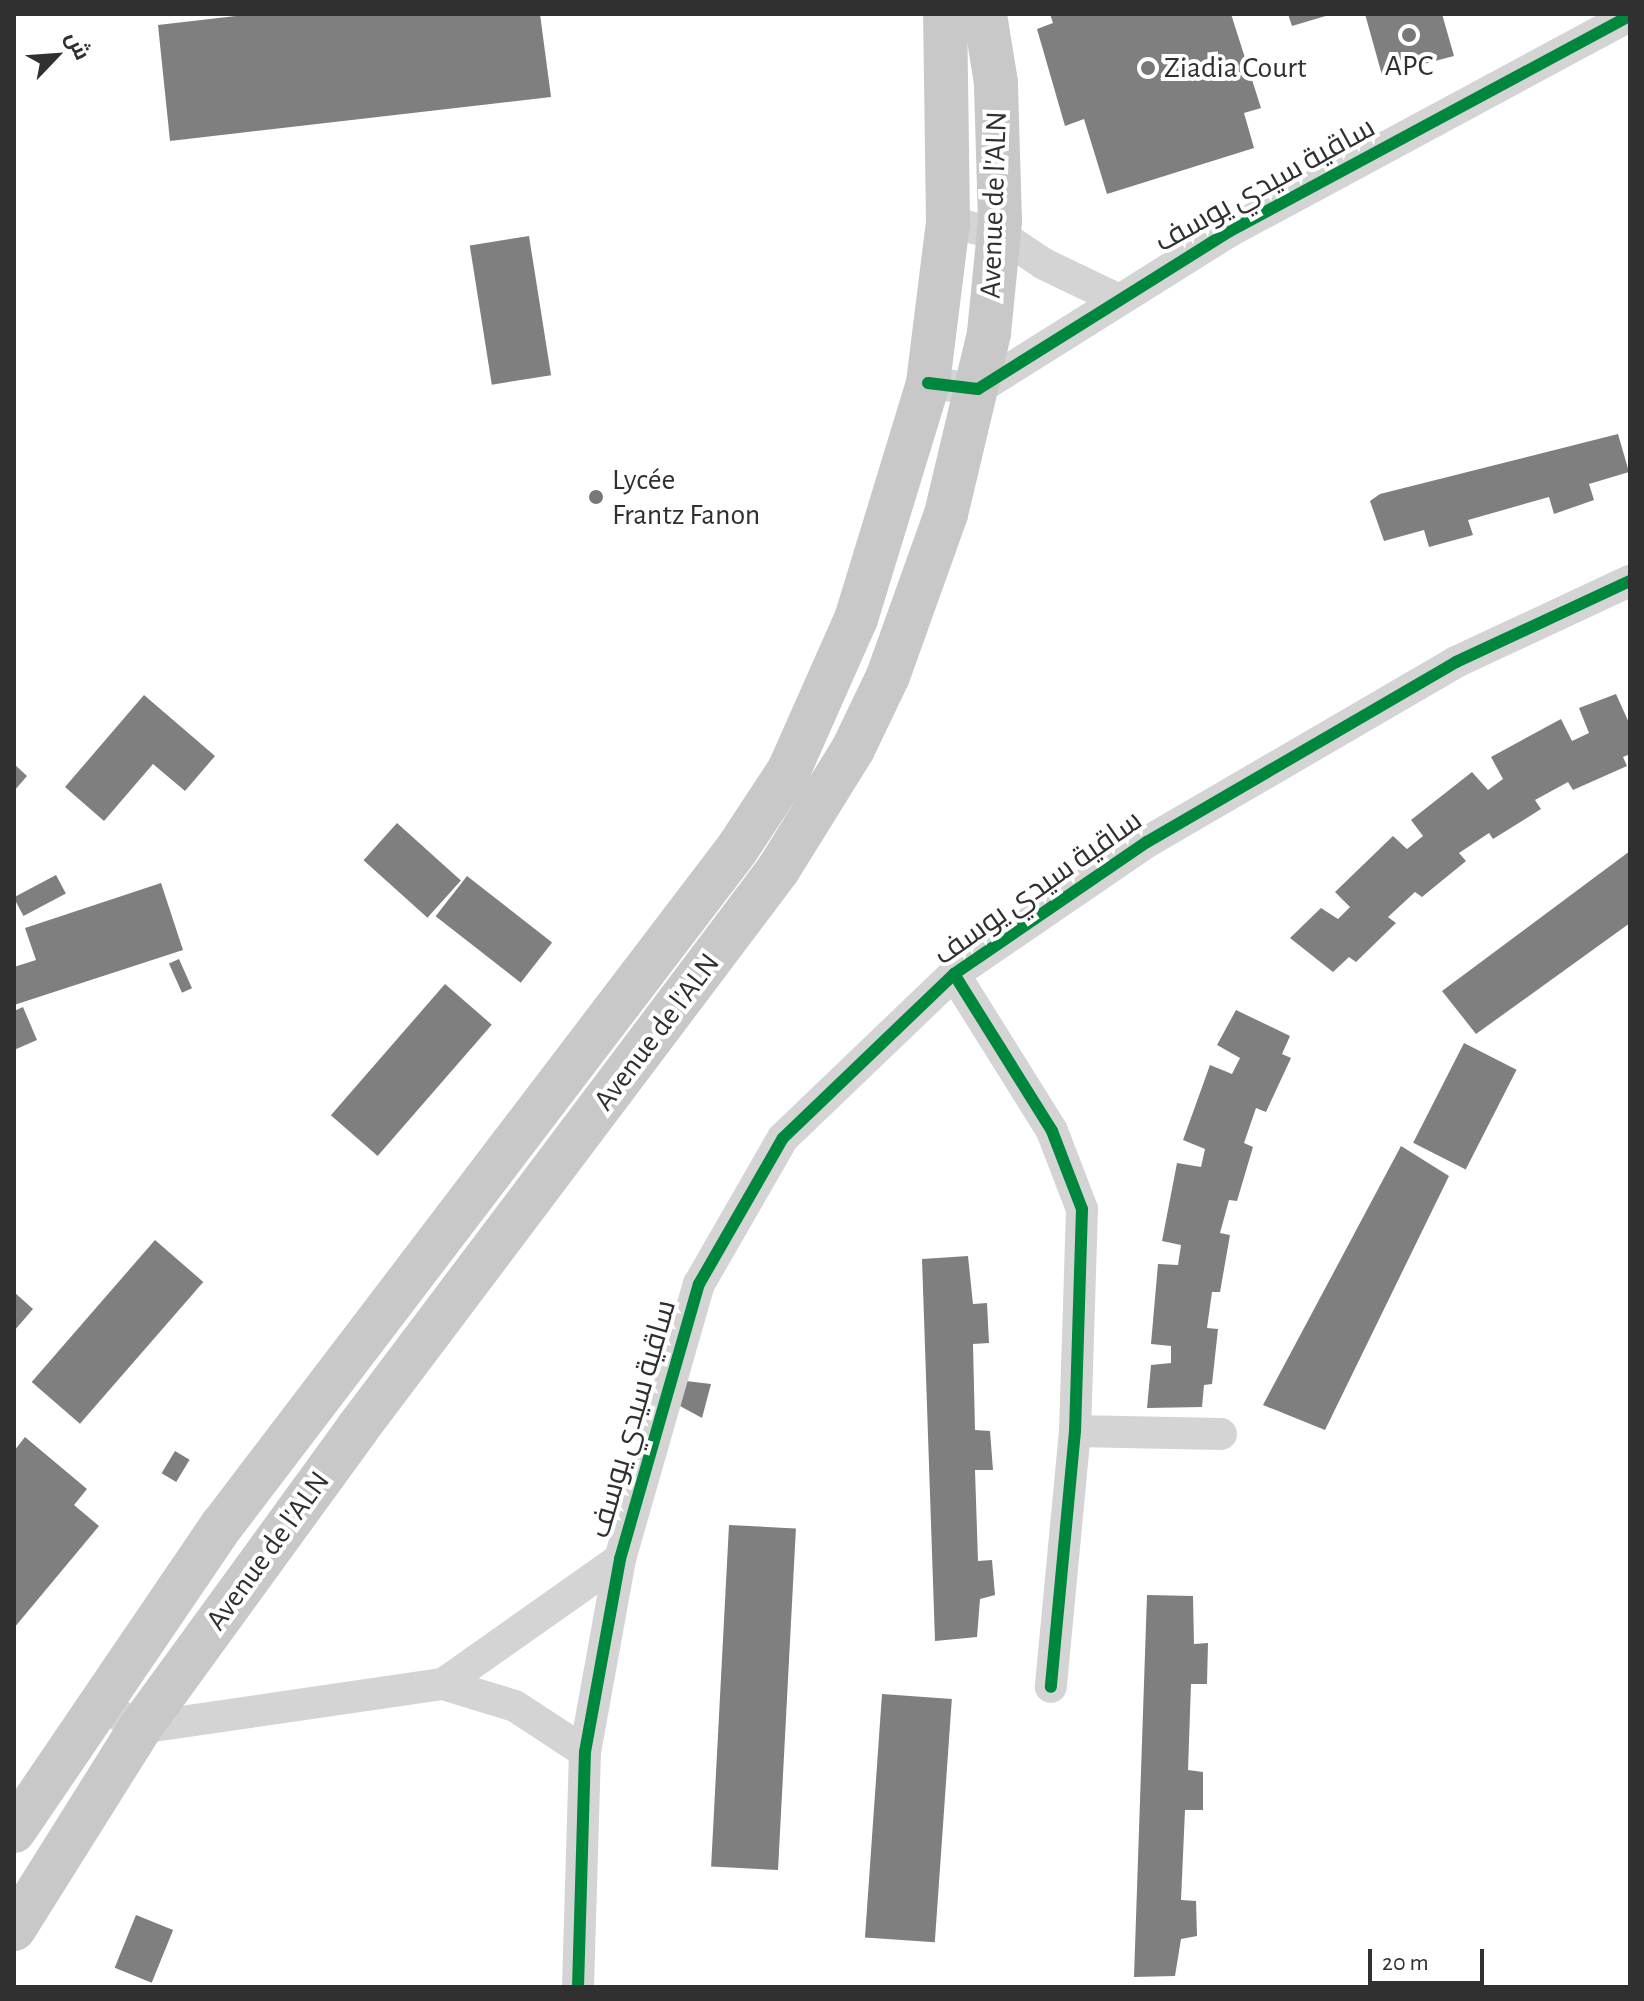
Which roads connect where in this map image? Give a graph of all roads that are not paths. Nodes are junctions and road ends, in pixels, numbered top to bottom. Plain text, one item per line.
1 (945, 14) edge
2 (985, 14) edge
3 (1630, 16) edge
4 (948, 222) junction
5 (999, 234) junction
6 (1117, 299) junction
7 (928, 383) junction
8 (978, 389) junction
9 (1630, 581) edge
10 (954, 974) junction
11 (1075, 1431) junction
12 (1221, 1434) dead end
13 (620, 1559) junction
14 (443, 1684) junction
15 (1051, 1687) dead end
16 (100, 1703) junction
17 (140, 1728) junction
18 (585, 1752) junction
19 (14, 1831) edge
20 (14, 1929) edge
21 (580, 1985) edge

1 - 4 main road
2 - 5 main road, Avenue de l'ALN
3 - 6 street, ساقية سيدي يوسف
4 - 5 street
4 - 7 main road
5 - 6 street
5 - 8 main road, Avenue de l'ALN
6 - 8 street, ساقية سيدي يوسف
7 - 8 street
7 - 16 main road
8 - 17 main road, Avenue de l'ALN
9 - 10 street, ساقية سيدي يوسف
10 - 11 street
10 - 13 street, ساقية سيدي يوسف
11 - 12 street
11 - 15 street
13 - 14 street
13 - 18 street, ساقية سيدي يوسف
14 - 17 street
14 - 18 street
16 - 17 street
16 - 19 main road
17 - 20 main road, Avenue de l'ALN
18 - 21 street, ساقية سيدي يوسف

